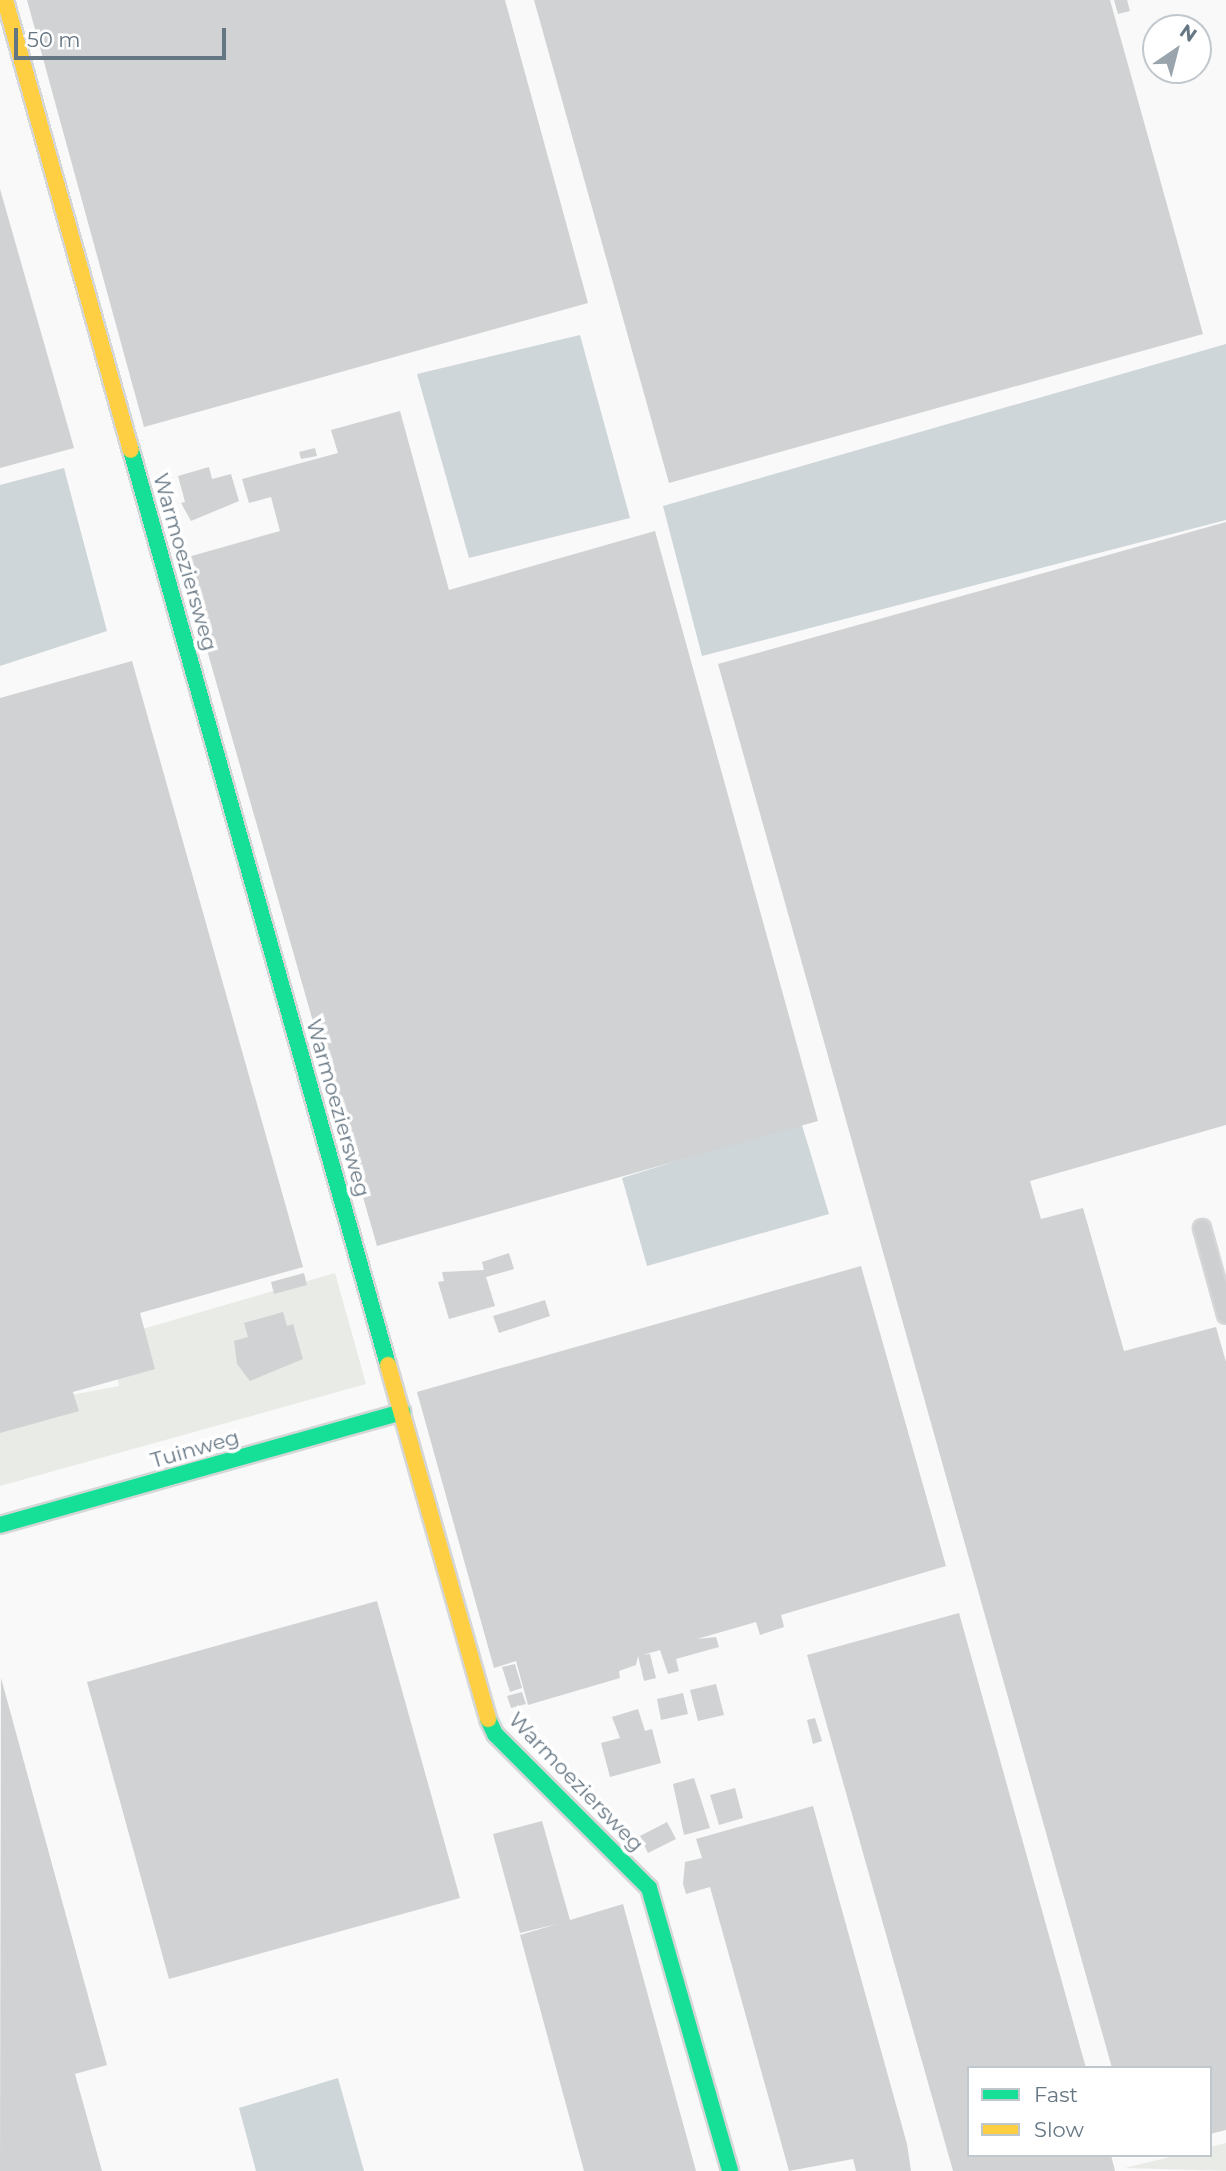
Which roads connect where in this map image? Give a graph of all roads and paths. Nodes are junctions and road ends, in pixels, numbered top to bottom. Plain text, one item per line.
1 (5, 0) edge
2 (1202, 1228) dead end
3 (1226, 1315) edge
4 (402, 1412) junction
5 (0, 1525) edge
6 (730, 2171) edge

1 - 4 street, Warmoeziersweg
2 - 3 lane
4 - 5 street, Tuinweg
4 - 6 street, Warmoeziersweg

